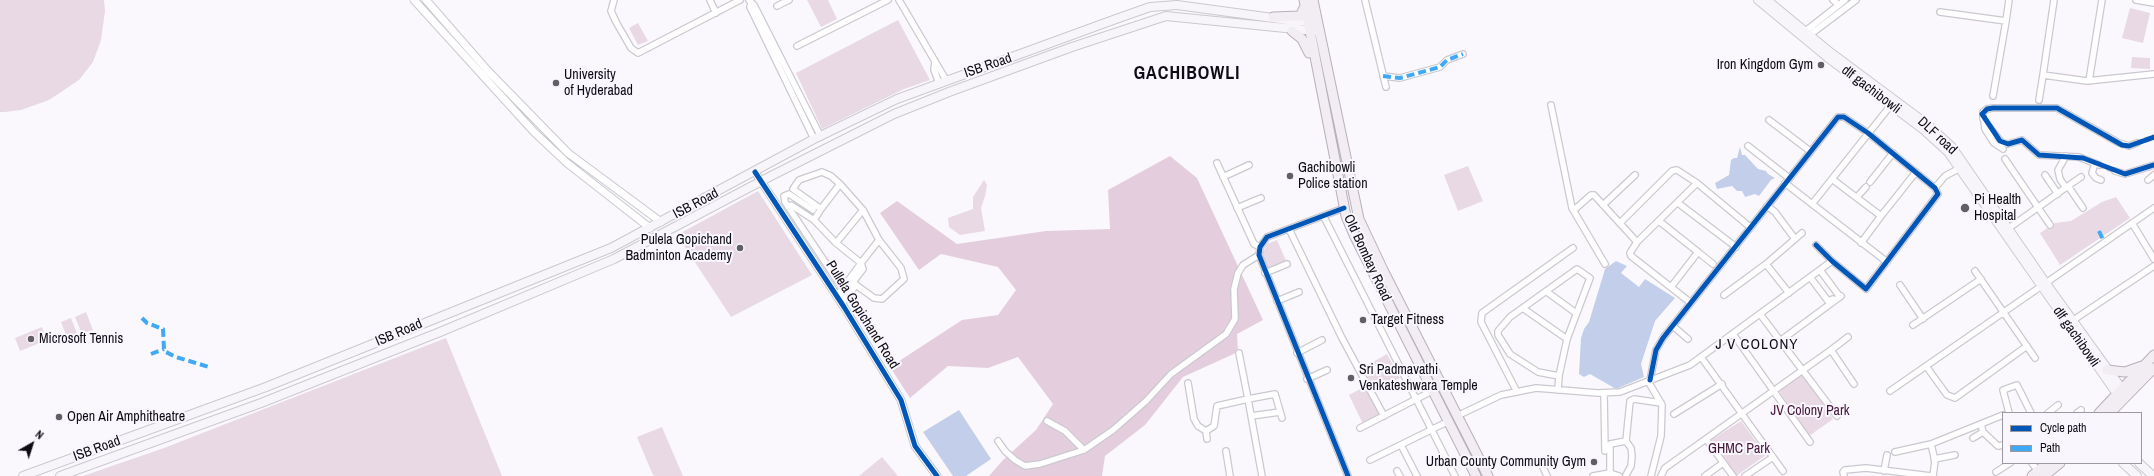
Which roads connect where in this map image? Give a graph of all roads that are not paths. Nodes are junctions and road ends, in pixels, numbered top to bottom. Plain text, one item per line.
1 (414, 0) edge
2 (426, 0) edge
3 (614, 0) edge
4 (710, 0) edge
5 (740, 0) edge
6 (789, 0) edge
7 (888, 0) edge
8 (899, 0) edge
9 (1313, 0) edge
10 (1365, 0) edge
11 (1758, 0) edge
12 (1768, 0) edge
13 (1833, 0) edge
14 (1845, 0) edge
15 (1856, 0) edge
16 (2009, 0) edge
17 (2054, 0) edge
18 (2102, 0) edge
19 (2136, 0) edge
20 (750, 1) edge
21 (1304, 3) edge
22 (2154, 3) edge
23 (1838, 4) junction
24 (777, 6) dead end
25 (1940, 12) dead end
26 (716, 13) junction
27 (1273, 17) junction
28 (2006, 21) junction
29 (1317, 22) junction
30 (1308, 27) junction
31 (1292, 31) junction
32 (1319, 32) junction
33 (1805, 35) junction
34 (1064, 38) junction
35 (797, 46) dead end
36 (1069, 48) junction
37 (1463, 54) dead end
38 (1317, 71) junction
39 (2154, 74) edge
40 (2043, 75) junction
41 (1383, 76) junction
42 (2089, 81) junction
43 (942, 82) junction
44 (1386, 87) dead end
45 (1993, 96) dead end
46 (2039, 100) dead end
47 (1551, 105) dead end
48 (1891, 105) junction
49 (1983, 119) junction
50 (1769, 120) dead end
51 (1868, 133) junction
52 (818, 138) junction
53 (2137, 143) tunnel mouth
54 (1748, 146) dead end
55 (2003, 149) dead end
56 (1810, 151) junction
57 (1893, 153) junction
58 (2066, 156) junction
59 (2005, 159) dead end
60 (1217, 163) dead end
61 (1249, 165) dead end
62 (2154, 165) edge
63 (1960, 168) junction
64 (2114, 171) tunnel mouth
65 (1916, 172) junction
66 (753, 174) junction
67 (2045, 174) dead end
68 (1635, 175) dead end
69 (2154, 176) edge
70 (1223, 177) junction
71 (2082, 177) dead end
72 (1832, 179) junction
73 (1787, 180) junction
74 (2101, 180) dead end
75 (2148, 180) dead end
76 (1870, 182) dead end
77 (759, 183) junction
78 (1697, 183) junction
79 (840, 184) junction
80 (1351, 186) junction
81 (1341, 187) junction
82 (1866, 187) dead end
83 (2067, 187) junction
84 (1935, 188) junction
85 (2058, 194) junction
86 (1261, 198) dead end
87 (1857, 198) junction
88 (1678, 202) junction
89 (1812, 204) junction
90 (1603, 205) junction
91 (1767, 206) junction
92 (788, 207) junction
93 (2039, 207) junction
94 (821, 208) junction
95 (1238, 208) junction
96 (1344, 208) junction
97 (2083, 208) dead end
98 (2154, 208) edge
99 (813, 210) dead end
100 (863, 210) junction
101 (1574, 210) junction
102 (1881, 216) junction
103 (1324, 217) junction
104 (814, 220) junction
105 (1659, 221) junction
106 (661, 222) junction
107 (1620, 223) junction
108 (2132, 223) junction
109 (2050, 225) dead end
110 (1750, 227) junction
111 (650, 228) junction
112 (2009, 228) junction
113 (1289, 229) junction
114 (1802, 233) dead end
115 (1795, 239) junction
116 (879, 240) junction
117 (1637, 242) junction
118 (836, 243) junction
119 (1861, 243) junction
120 (1816, 245) dead end
121 (1260, 247) junction
122 (1736, 247) junction
123 (1573, 248) dead end
124 (1698, 252) junction
125 (1258, 255) junction
126 (2154, 259) edge
127 (1832, 261) junction
128 (1887, 262) junction
129 (813, 264) junction
130 (860, 264) junction
131 (1287, 264) dead end
132 (1605, 264) dead end
133 (1713, 264) dead end
134 (1766, 264) junction
135 (2154, 266) edge
136 (1820, 270) junction
137 (1975, 271) dead end
138 (1265, 273) junction
139 (1810, 277) junction
140 (1981, 279) junction
141 (853, 282) junction
142 (2042, 284) junction
143 (1900, 285) dead end
144 (1671, 287) junction
145 (842, 289) junction
146 (1299, 292) dead end
147 (1547, 292) junction
148 (1790, 292) junction
149 (1724, 294) dead end
150 (1840, 296) junction
151 (1277, 301) junction
152 (841, 303) junction
153 (1691, 303) junction
154 (1524, 309) junction
155 (1576, 313) junction
156 (2004, 313) junction
157 (1760, 314) junction
158 (1922, 319) junction
159 (2072, 321) junction
160 (1913, 325) dead end
161 (1673, 326) junction
162 (1733, 334) junction
163 (1848, 337) dead end
164 (1567, 338) junction
165 (1688, 339) dead end
166 (1322, 340) dead end
167 (1780, 340) junction
168 (2027, 346) junction
169 (1831, 350) junction
170 (1239, 353) dead end
171 (1297, 353) junction
172 (2154, 355) edge
173 (1701, 357) junction
174 (2035, 358) dead end
175 (1926, 366) junction
176 (2143, 366) junction
177 (2154, 368) edge
178 (1327, 370) dead end
179 (1803, 370) junction
180 (2107, 370) junction
181 (1559, 376) junction
182 (1307, 379) junction
183 (1649, 381) junction
184 (1188, 383) dead end
185 (1722, 384) junction
186 (1854, 384) dead end
187 (1558, 390) junction
188 (1773, 390) junction
189 (1432, 391) junction
190 (1890, 391) dead end
191 (1517, 392) junction
192 (2119, 392) junction
193 (1601, 396) junction
194 (1248, 399) junction
195 (1416, 399) junction
196 (1661, 403) junction
197 (2058, 405) dead end
198 (2118, 409) edge
199 (2009, 412) edge
200 (2031, 412) edge
201 (2049, 412) edge
202 (2100, 412) edge
203 (1742, 413) junction
204 (1674, 414) dead end
205 (2002, 415) edge
206 (1251, 416) junction
207 (1384, 416) junction
208 (1457, 416) junction
209 (1837, 416) dead end
210 (1047, 420) dead end
211 (1447, 422) junction
212 (1981, 424) junction
213 (1360, 428) dead end
214 (1432, 430) junction
215 (1206, 431) junction
216 (1984, 432) junction
217 (1972, 438) dead end
218 (1207, 439) dead end
219 (1706, 439) junction
220 (998, 440) dead end
221 (1626, 441) junction
222 (1810, 442) dead end
223 (1930, 444) junction
224 (2002, 444) edge
225 (1401, 445) junction
226 (1084, 450) junction
227 (1226, 451) dead end
228 (1895, 452) dead end
229 (1887, 455) dead end
230 (1955, 455) dead end
231 (1773, 456) junction
232 (1605, 457) dead end
233 (1934, 459) junction
234 (1370, 460) dead end
235 (1541, 463) dead end
236 (1723, 463) junction
237 (2008, 464) edge
238 (2033, 464) edge
239 (2046, 464) edge
240 (2058, 464) edge
241 (2124, 464) edge
242 (2140, 464) edge
243 (1783, 471) dead end
244 (1884, 471) junction
245 (1610, 472) junction
246 (1996, 472) dead end
247 (2038, 474) edge
248 (23, 476) edge
249 (60, 476) edge
250 (933, 476) edge
251 (936, 476) edge
252 (1230, 476) edge
253 (1262, 476) edge
254 (1348, 476) edge
255 (1416, 476) edge
256 (1455, 476) edge
257 (1476, 476) edge
258 (1488, 476) edge
259 (1547, 476) edge
260 (1593, 476) edge
261 (1623, 476) edge
262 (1651, 476) edge
263 (1661, 476) edge
264 (1705, 476) edge
265 (1733, 476) edge
266 (1745, 476) edge
267 (1844, 476) edge
268 (1932, 476) edge
269 (2137, 476) edge
270 (2152, 476) edge

1 - 111 street
2 - 106 street
3 - 26 street
4 - 26 street
5 - 26 street
6 - 24 street
7 - 35 street
8 - 43 street
9 - 29 main road
10 - 41 street
11 - 33 main road, dlf gachibowli
12 - 33 main road, DLF road
13 - 23 street
14 - 23 street
15 - 33 street
16 - 28 street
17 - 40 street
18 - 42 street
19 - 22 street
20 - 52 street
21 - 27 main road
21 - 30 main road, Old Bombay Road
23 - 33 street
25 - 28 street
27 - 30 main road, ISB Road
27 - 34 main road, ISB Road
28 - 45 street
29 - 30 main road
29 - 32 main road
30 - 31 main road, ISB Road
30 - 32 main road
30 - 38 main road, Old Bombay Road
31 - 36 main road, ISB Road
31 - 38 main road
32 - 80 main road
33 - 48 main road, dlf gachibowli
33 - 112 main road, DLF road
34 - 36 main road
34 - 43 main road, ISB Road
36 - 77 main road, ISB Road
37 - 41 street
38 - 81 main road, Old Bombay Road
39 - 42 street
40 - 42 street
40 - 46 street
41 - 44 street
43 - 52 main road, ISB Road
47 - 101 street
48 - 51 street
48 - 63 main road, dlf gachibowli
49 - 53 street
49 - 55 street
49 - 58 street
50 - 56 street
51 - 56 street
51 - 57 street
51 - 72 street
52 - 66 main road, ISB Road
54 - 73 street
56 - 73 street
57 - 65 street
57 - 76 street
58 - 74 street
58 - 83 street
59 - 93 street
60 - 70 street
61 - 70 street
62 - 64 street
63 - 84 street
63 - 142 main road, dlf gachibowli
65 - 84 street
65 - 102 street
66 - 77 street, Pullela Gopichand Road
66 - 106 main road, ISB Road
67 - 85 street
68 - 90 street
69 - 75 street
70 - 95 street
71 - 83 street
72 - 87 street
72 - 89 street
73 - 89 street
73 - 91 street
77 - 129 street, Pullela Gopichand Road
77 - 249 main road, ISB Road
78 - 88 street
78 - 107 street
78 - 110 street
79 - 94 street
79 - 94 street
79 - 100 street
80 - 81 main road
80 - 208 main road
81 - 96 main road, Old Bombay Road
82 - 87 street
83 - 85 street
83 - 97 street
84 - 128 street
85 - 93 street
86 - 95 street
87 - 102 street
88 - 105 street
88 - 122 street
89 - 119 street
90 - 101 street
90 - 107 street
91 - 110 street
91 - 115 street
92 - 99 street
92 - 104 street
92 - 145 street
93 - 109 street
93 - 112 street
94 - 104 street
95 - 121 street
96 - 103 street
96 - 189 main road, Old Bombay Road
98 - 108 street
100 - 116 street
100 - 118 street
101 - 132 street
102 - 119 street
103 - 113 street
103 - 195 street
104 - 118 street
105 - 117 street
105 - 124 street
106 - 111 main road, ISB Road
107 - 117 street
108 - 126 street
108 - 142 street
110 - 122 street
111 - 248 main road, ISB Road
112 - 142 main road, DLF road
113 - 121 street
113 - 207 street
114 - 115 street
115 - 134 street
116 - 130 street
116 - 141 street
117 - 144 street
118 - 130 street
119 - 128 street
120 - 127 street
121 - 125 street
122 - 153 street
123 - 191 street
124 - 133 street
124 - 144 street
125 - 138 street
125 - 226 street
127 - 128 street
127 - 136 street
129 - 152 street, Pullela Gopichand Road
129 - 152 street, Pullela Gopichand Road
130 - 141 street
131 - 138 street
134 - 148 street
134 - 149 street
135 - 159 street
136 - 139 street
136 - 150 street
137 - 140 street
138 - 151 street
139 - 148 street
139 - 150 street
140 - 156 street
140 - 158 street
141 - 145 street
141 - 152 street
142 - 156 street
142 - 159 main road, DLF road
142 - 192 main road, dlf gachibowli
143 - 158 street
144 - 153 street
145 - 152 street
146 - 151 street
147 - 154 street
147 - 155 street
147 - 155 street
148 - 157 street
150 - 167 street
151 - 171 street
152 - 250 street, Pullela Gopichand Road
152 - 251 street, Pullela Gopichand Road
153 - 161 street
154 - 164 street
154 - 181 street
155 - 164 street
156 - 168 street
156 - 175 street
157 - 162 street
157 - 167 street
158 - 160 street
159 - 180 main road, DLF road
161 - 165 street
161 - 183 street
162 - 173 street
162 - 188 street
163 - 169 street
164 - 181 street
166 - 171 street
167 - 179 street
168 - 174 street
168 - 175 street
169 - 179 street
169 - 186 street
170 - 194 street
171 - 182 street
172 - 176 main road
173 - 183 street
173 - 185 street
175 - 190 street
176 - 180 main road
176 - 192 main road
177 - 198 main road
178 - 182 street
179 - 188 street
179 - 209 street
180 - 192 main road, DLF road
181 - 187 street
182 - 254 street
183 - 193 street
183 - 196 street
184 - 215 street
185 - 203 street
185 - 204 street
187 - 191 street
187 - 193 street
188 - 203 street
188 - 222 street
189 - 195 street
189 - 211 main road, Old Bombay Road
191 - 208 street
192 - 202 main road
193 - 232 street
194 - 206 street
194 - 206 street
194 - 215 street
195 - 207 street
195 - 214 street
196 - 221 street
196 - 262 street
197 - 201 street
199 - 200 street
203 - 219 street
203 - 231 street
205 - 212 street
206 - 253 street
207 - 213 street
208 - 258 main road
210 - 226 street
211 - 214 street
211 - 257 main road, Old Bombay Road
212 - 216 street
212 - 223 street
214 - 225 street
214 - 256 street
215 - 218 street
216 - 217 street
216 - 224 street
219 - 236 street
219 - 263 street
220 - 226 street
221 - 245 street
221 - 261 street
223 - 228 street
223 - 233 street
225 - 234 street
225 - 255 street
227 - 252 street
229 - 244 street
230 - 233 street
231 - 243 street
231 - 266 street
233 - 268 street
235 - 259 street
236 - 264 street
236 - 265 street
237 - 246 street
238 - 247 street
239 - 247 main road
240 - 247 main road
241 - 269 main road
242 - 270 main road
244 - 267 street
244 - 268 street
245 - 260 street
245 - 261 street

